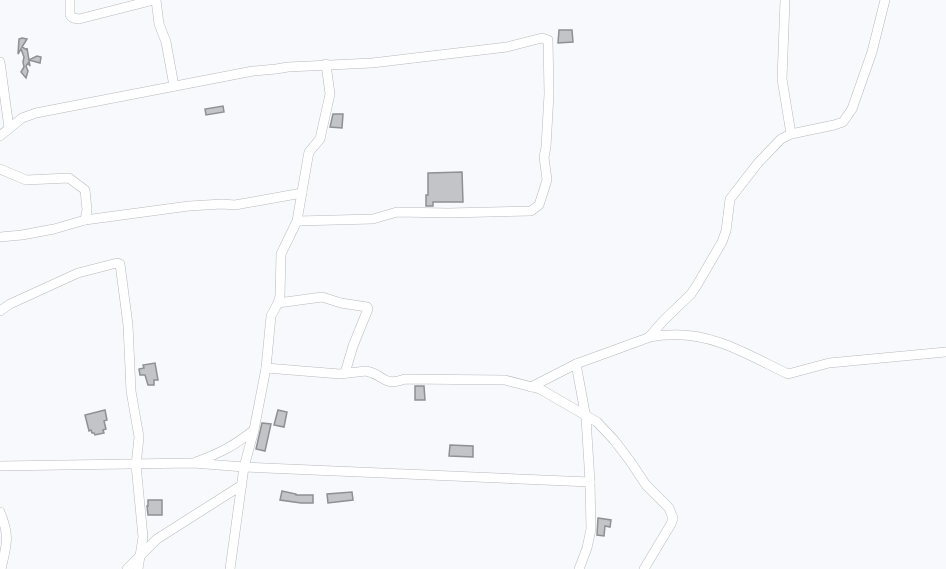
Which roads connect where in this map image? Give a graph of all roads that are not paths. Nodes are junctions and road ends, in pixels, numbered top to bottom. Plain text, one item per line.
1 (70, 0) edge
2 (155, 0) edge
3 (785, 0) edge
4 (885, 0) edge
5 (0, 62) edge
6 (326, 64) junction
7 (174, 86) junction
8 (9, 128) junction
9 (791, 134) junction
10 (0, 136) edge
11 (0, 169) edge
12 (302, 193) junction
13 (85, 220) junction
14 (297, 221) junction
15 (0, 237) edge
16 (278, 303) junction
17 (0, 311) edge
18 (646, 338) junction
19 (946, 352) edge
20 (576, 364) junction
21 (266, 368) junction
22 (345, 373) junction
23 (531, 387) junction
24 (586, 418) junction
25 (254, 430) junction
26 (193, 463) junction
27 (136, 465) junction
28 (0, 466) edge
29 (244, 467) junction
30 (590, 482) junction
31 (242, 485) junction
32 (0, 512) edge
33 (140, 556) junction
34 (1, 569) edge
35 (127, 569) edge
36 (138, 569) edge
37 (230, 569) edge
38 (579, 569) edge
39 (644, 569) edge

1 - 2 street
2 - 7 street
3 - 9 street
4 - 9 street
5 - 8 street
6 - 7 street
6 - 12 street
6 - 14 street
7 - 8 street
8 - 10 street
9 - 18 street
11 - 13 street
12 - 13 street
12 - 14 street
13 - 15 street
14 - 16 street
16 - 21 street
16 - 22 street
17 - 27 street
18 - 19 street
18 - 20 street
20 - 23 street
20 - 24 street
21 - 22 street
21 - 25 street
22 - 23 street
23 - 24 street
24 - 30 street
24 - 39 street
25 - 26 street
25 - 29 street
26 - 27 street
26 - 29 street
27 - 28 street
27 - 33 street
29 - 30 street
29 - 31 street
30 - 38 street
31 - 33 street
31 - 37 street
32 - 34 street
33 - 35 street
33 - 36 street

